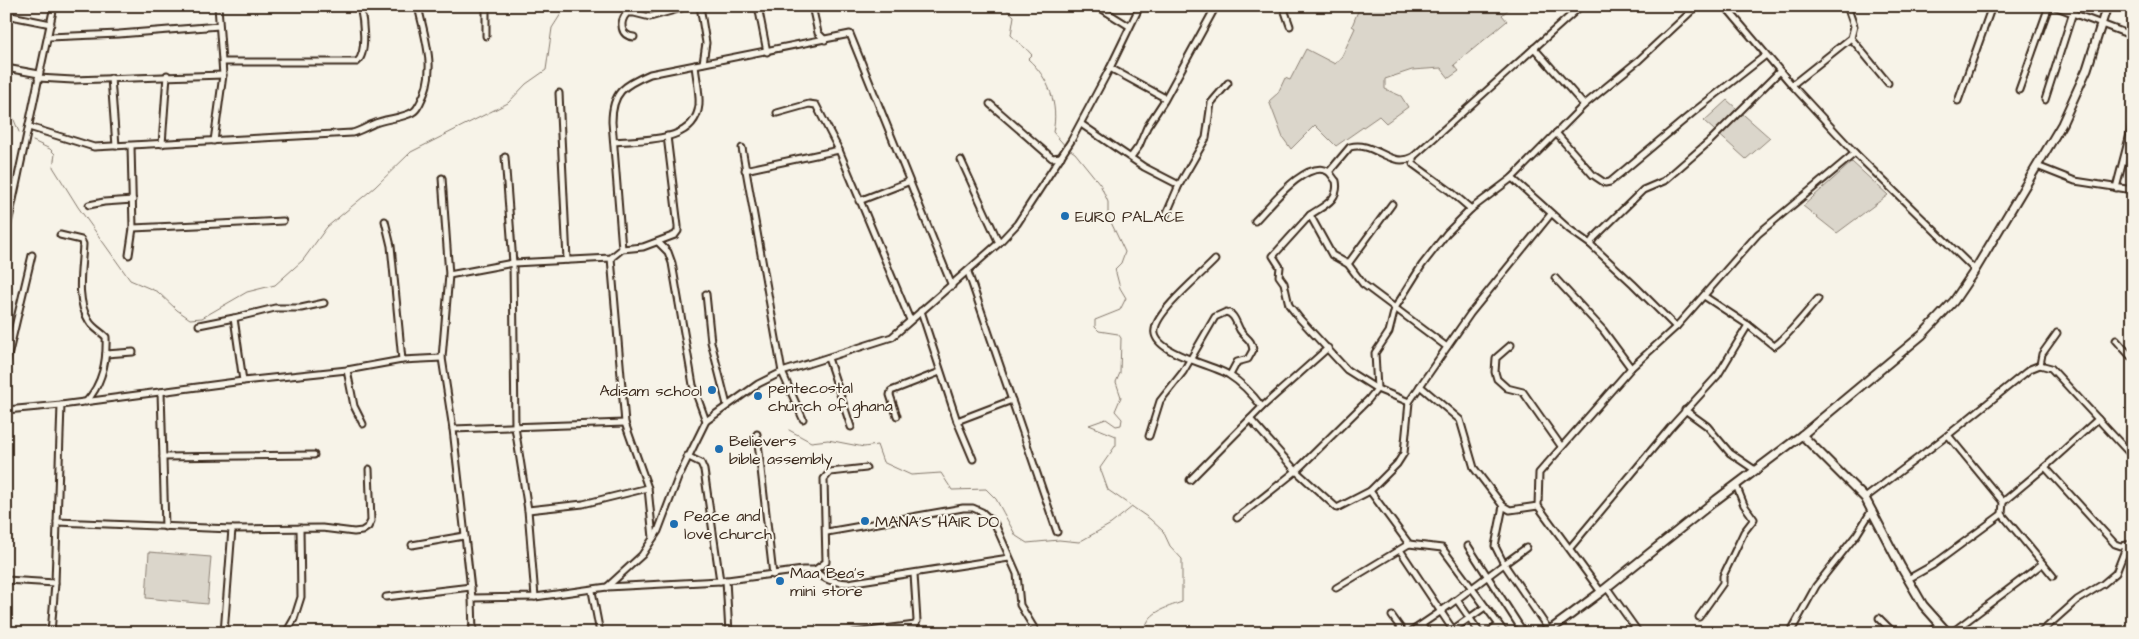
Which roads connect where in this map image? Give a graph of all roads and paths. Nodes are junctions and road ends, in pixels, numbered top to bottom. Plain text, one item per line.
1 (54, 6) edge
2 (218, 6) edge
3 (360, 6) edge
4 (418, 6) edge
5 (486, 6) edge
6 (689, 6) edge
7 (700, 6) edge
8 (758, 6) edge
9 (812, 6) edge
10 (1097, 6) edge
11 (1140, 6) edge
12 (1216, 6) edge
13 (1283, 6) edge
14 (1581, 6) edge
15 (1696, 6) edge
16 (1725, 6) edge
17 (1847, 6) edge
18 (1992, 6) edge
19 (2049, 6) edge
20 (2054, 6) edge
21 (2075, 6) edge
22 (2107, 6) edge
23 (2073, 13) junction
24 (6, 15) edge
25 (51, 24) junction
26 (2101, 24) junction
27 (219, 26) junction
28 (1129, 26) junction
29 (1290, 26) dead end
30 (818, 33) junction
31 (486, 36) dead end
32 (2133, 36) edge
33 (49, 37) junction
34 (634, 37) dead end
35 (1851, 38) junction
36 (825, 40) junction
37 (814, 42) junction
38 (1534, 48) junction
39 (767, 52) junction
40 (1766, 55) junction
41 (223, 62) junction
42 (703, 63) junction
43 (695, 66) junction
44 (6, 68) edge
45 (1110, 68) junction
46 (1780, 71) junction
47 (223, 74) junction
48 (167, 75) junction
49 (38, 76) junction
50 (111, 78) junction
51 (1228, 83) dead end
52 (1888, 83) dead end
53 (1792, 85) junction
54 (2019, 90) dead end
55 (559, 93) dead end
56 (1165, 98) junction
57 (1958, 100) dead end
58 (2045, 100) dead end
59 (990, 104) dead end
60 (1584, 105) junction
61 (777, 113) dead end
62 (2133, 114) edge
63 (1081, 124) junction
64 (29, 127) junction
65 (1556, 133) junction
66 (667, 136) junction
67 (214, 142) junction
68 (614, 142) junction
69 (162, 144) junction
70 (116, 146) junction
71 (132, 146) junction
72 (742, 148) dead end
73 (840, 150) junction
74 (1855, 153) junction
75 (505, 157) dead end
76 (1061, 157) junction
77 (1130, 157) junction
78 (1413, 157) junction
79 (961, 160) dead end
80 (1406, 161) junction
81 (1414, 164) junction
82 (2037, 166) junction
83 (746, 170) junction
84 (1329, 172) junction
85 (442, 178) dead end
86 (1512, 178) junction
87 (908, 182) junction
88 (1179, 185) junction
89 (2116, 188) junction
90 (2133, 190) edge
91 (133, 200) junction
92 (859, 201) junction
93 (1392, 204) dead end
94 (89, 205) dead end
95 (1471, 209) junction
96 (1551, 214) junction
97 (1166, 215) dead end
98 (1310, 215) junction
99 (283, 221) dead end
100 (385, 221) dead end
101 (1255, 221) dead end
102 (133, 228) junction
103 (6, 233) edge
104 (60, 234) dead end
105 (658, 242) junction
106 (1000, 243) junction
107 (1590, 244) junction
108 (622, 249) junction
109 (32, 255) dead end
110 (129, 255) dead end
111 (611, 258) junction
112 (567, 260) junction
113 (1215, 260) dead end
114 (513, 264) junction
115 (1348, 264) junction
116 (1975, 270) junction
117 (968, 272) junction
118 (449, 275) junction
119 (1555, 278) dead end
120 (952, 286) junction
121 (706, 294) dead end
122 (1704, 296) junction
123 (1818, 299) dead end
124 (324, 303) dead end
125 (1395, 308) junction
126 (921, 311) junction
127 (234, 318) junction
128 (910, 320) junction
129 (1748, 324) junction
130 (199, 325) dead end
131 (1676, 327) junction
132 (2057, 333) dead end
133 (2116, 340) dead end
134 (1511, 345) dead end
135 (1328, 348) junction
136 (1447, 348) junction
137 (133, 352) dead end
138 (106, 354) junction
139 (442, 358) junction
140 (828, 358) junction
141 (2133, 359) edge
142 (402, 360) junction
143 (1190, 361) junction
144 (6, 365) edge
145 (2040, 365) junction
146 (1631, 368) junction
147 (347, 370) junction
148 (782, 372) junction
149 (940, 372) junction
150 (1230, 375) junction
151 (243, 381) junction
152 (1420, 386) junction
153 (1377, 389) junction
154 (161, 392) junction
155 (1012, 400) junction
156 (86, 402) junction
157 (1409, 402) junction
158 (61, 406) junction
159 (727, 406) junction
160 (1262, 407) junction
161 (6, 410) edge
162 (1685, 410) junction
163 (897, 416) dead end
164 (803, 419) dead end
165 (1250, 419) junction
166 (2098, 419) junction
167 (706, 421) junction
168 (957, 421) junction
169 (363, 424) dead end
170 (625, 424) junction
171 (851, 427) dead end
172 (515, 428) junction
173 (453, 429) junction
174 (757, 434) dead end
175 (1802, 435) junction
176 (1149, 436) dead end
177 (1948, 436) junction
178 (1561, 446) junction
179 (314, 455) dead end
180 (687, 456) junction
181 (163, 457) junction
182 (2133, 457) edge
183 (973, 459) dead end
184 (2046, 467) junction
185 (866, 468) dead end
186 (369, 470) dead end
187 (1755, 470) junction
188 (1296, 471) junction
189 (1190, 480) dead end
190 (1736, 485) junction
191 (648, 488) junction
192 (1370, 491) junction
193 (1865, 498) junction
194 (2003, 502) junction
195 (1503, 506) junction
196 (1538, 506) junction
197 (528, 510) junction
198 (1872, 510) junction
199 (2002, 514) junction
200 (1237, 518) dead end
201 (57, 522) junction
202 (165, 527) junction
203 (300, 528) junction
204 (232, 529) junction
205 (826, 532) junction
206 (1057, 532) dead end
207 (464, 536) junction
208 (653, 538) junction
209 (1408, 544) junction
210 (2130, 544) edge
211 (412, 545) dead end
212 (1468, 546) dead end
213 (1526, 548) dead end
214 (1570, 548) junction
215 (1400, 550) junction
216 (1009, 558) junction
217 (1504, 564) junction
218 (2042, 564) junction
219 (815, 570) junction
220 (774, 574) junction
221 (914, 574) junction
222 (1488, 576) junction
223 (2053, 576) dead end
224 (1908, 579) junction
225 (6, 580) edge
226 (723, 581) junction
227 (56, 583) junction
228 (471, 587) junction
229 (607, 587) junction
230 (1336, 588) dead end
231 (1473, 588) junction
232 (1604, 590) junction
233 (592, 591) junction
234 (386, 596) dead end
235 (535, 597) junction
236 (472, 598) junction
237 (1457, 600) junction
238 (1485, 607) junction
239 (1440, 612) junction
240 (1392, 616) dead end
241 (1700, 617) dead end
242 (1469, 618) junction
243 (1879, 618) dead end
244 (1940, 624) junction
245 (1422, 625) junction
246 (1499, 625) junction
247 (1548, 631) edge
248 (1452, 632) edge
249 (51, 633) edge
250 (224, 633) edge
251 (286, 633) edge
252 (474, 633) edge
253 (600, 633) edge
254 (729, 633) edge
255 (854, 633) edge
256 (1037, 633) edge
257 (1404, 633) edge
258 (1409, 633) edge
259 (1427, 633) edge
260 (1480, 633) edge
261 (1488, 633) edge
262 (1505, 633) edge
263 (1524, 633) edge
264 (1639, 633) edge
265 (1790, 633) edge
266 (1894, 633) edge
267 (1930, 633) edge
268 (1950, 633) edge
269 (2040, 633) edge

1 - 25 street
2 - 27 street
3 - 41 street
4 - 67 street
5 - 31 street
6 - 34 street
7 - 42 street
8 - 39 street
9 - 30 street
10 - 28 street
11 - 28 street
12 - 56 street
13 - 29 street
14 - 38 street
15 - 60 street
16 - 40 street
17 - 35 street
18 - 57 street
19 - 54 street
20 - 23 street
21 - 23 street
22 - 26 street
23 - 26 street
23 - 58 street
24 - 25 street
25 - 33 street
26 - 32 street
26 - 82 street
27 - 33 street
27 - 41 street
28 - 45 street
30 - 36 street
30 - 37 street
33 - 49 street
35 - 52 street
35 - 53 street
36 - 37 street
36 - 87 street
37 - 39 street
38 - 60 street
38 - 78 street
39 - 42 street
40 - 46 street
40 - 65 street
41 - 47 street
42 - 43 street
43 - 66 street
43 - 68 street
44 - 49 street
45 - 56 street
45 - 63 street
46 - 53 street
46 - 107 street
47 - 48 street
47 - 67 street
48 - 50 street
48 - 69 street
49 - 50 street
49 - 64 street
50 - 70 street
51 - 88 street
53 - 74 street
55 - 112 street
56 - 77 street
59 - 76 street
60 - 65 street
61 - 73 street
62 - 89 street
63 - 76 street
63 - 77 street
64 - 70 street
64 - 103 street
65 - 86 street
66 - 68 street
66 - 105 street
67 - 69 street
68 - 108 street
69 - 71 street
70 - 71 street
71 - 91 street
72 - 83 street
73 - 83 street
73 - 92 street
74 - 116 street
74 - 122 street
75 - 114 street
76 - 106 street
77 - 88 street
78 - 80 street
78 - 81 street
79 - 106 street
80 - 81 street
80 - 84 street
81 - 95 street
82 - 89 street
82 - 116 street
83 - 148 street
84 - 98 street
84 - 101 street
85 - 118 street
86 - 95 street
86 - 96 street
87 - 92 street
87 - 120 street
88 - 97 street
89 - 90 street
91 - 94 street
91 - 102 street
92 - 128 street
93 - 115 street
95 - 125 street
96 - 107 street
96 - 136 street
98 - 115 street
98 - 135 street
99 - 102 street
100 - 142 street
102 - 110 street
104 - 138 street
105 - 108 street
105 - 167 street
106 - 117 street
107 - 131 street
108 - 111 street
109 - 144 street
111 - 112 street
111 - 170 street
112 - 114 street
113 - 143 street
114 - 118 street
114 - 172 street
115 - 125 street
116 - 175 street
117 - 120 street
117 - 155 street
118 - 139 street
119 - 146 street
120 - 126 street
121 - 159 street
122 - 129 street
122 - 131 street
123 - 129 street
124 - 127 street
125 - 136 street
125 - 153 street
126 - 128 street
126 - 149 street
127 - 130 street
127 - 151 street
128 - 140 street
129 - 162 street
131 - 146 street
132 - 145 street
133 - 141 street
134 - 178 street
135 - 153 street
135 - 160 street
136 - 152 street
137 - 138 street
138 - 156 street
139 - 142 street
139 - 173 street
140 - 148 street
140 - 171 street
142 - 147 street
143 - 150 street
143 - 150 street
143 - 176 street
145 - 166 street
145 - 177 street
146 - 178 street
147 - 151 street
147 - 169 street
148 - 159 street
148 - 164 street
149 - 163 street
149 - 168 street
150 - 160 street
151 - 154 street
152 - 157 street
152 - 195 street
153 - 157 street
153 - 188 street
154 - 156 street
154 - 181 street
155 - 168 street
155 - 206 street
156 - 158 street
157 - 192 street
158 - 161 street
158 - 201 street
159 - 167 street
160 - 165 street
162 - 187 street
162 - 214 street
165 - 188 street
165 - 189 street
166 - 182 street
166 - 184 street
167 - 180 street
168 - 183 street
170 - 172 street
170 - 191 street
172 - 173 street
172 - 197 street
173 - 207 street
174 - 220 street
175 - 187 street
175 - 193 street
177 - 193 street
177 - 194 street
178 - 196 street
179 - 181 street
180 - 208 street
180 - 226 street
181 - 202 street
184 - 194 street
184 - 210 street
185 - 205 street
186 - 203 street
187 - 190 street
188 - 192 street
188 - 200 street
190 - 232 street
190 - 241 street
191 - 197 street
191 - 208 street
192 - 209 street
193 - 198 street
194 - 199 street
195 - 196 street
195 - 217 street
196 - 214 street
197 - 235 street
198 - 224 street
198 - 265 street
199 - 218 street
199 - 224 street
201 - 202 street
201 - 227 street
202 - 204 street
203 - 204 street
203 - 251 street
204 - 250 street
205 - 216 street
205 - 219 street
207 - 211 street
207 - 228 street
208 - 229 street
209 - 215 street
209 - 231 street
210 - 269 street
212 - 222 street
213 - 217 street
214 - 232 street
215 - 230 street
215 - 239 street
216 - 221 street
216 - 256 street
217 - 222 street
217 - 247 street
218 - 223 street
218 - 268 street
219 - 220 street
219 - 221 street
220 - 226 street
221 - 255 street
222 - 231 street
222 - 263 street
224 - 244 street
225 - 227 street
226 - 229 street
226 - 254 street
227 - 249 street
228 - 234 street
228 - 236 street
229 - 233 street
231 - 237 street
231 - 238 street
232 - 247 street
232 - 264 street
233 - 235 street
233 - 253 street
235 - 236 street
236 - 252 street
237 - 239 street
237 - 242 street
238 - 242 street
238 - 246 street
239 - 245 street
239 - 248 street
240 - 257 street
242 - 248 street
242 - 260 street
243 - 266 street
244 - 267 street
244 - 268 street
245 - 258 street
245 - 259 street
246 - 261 street
246 - 262 street

